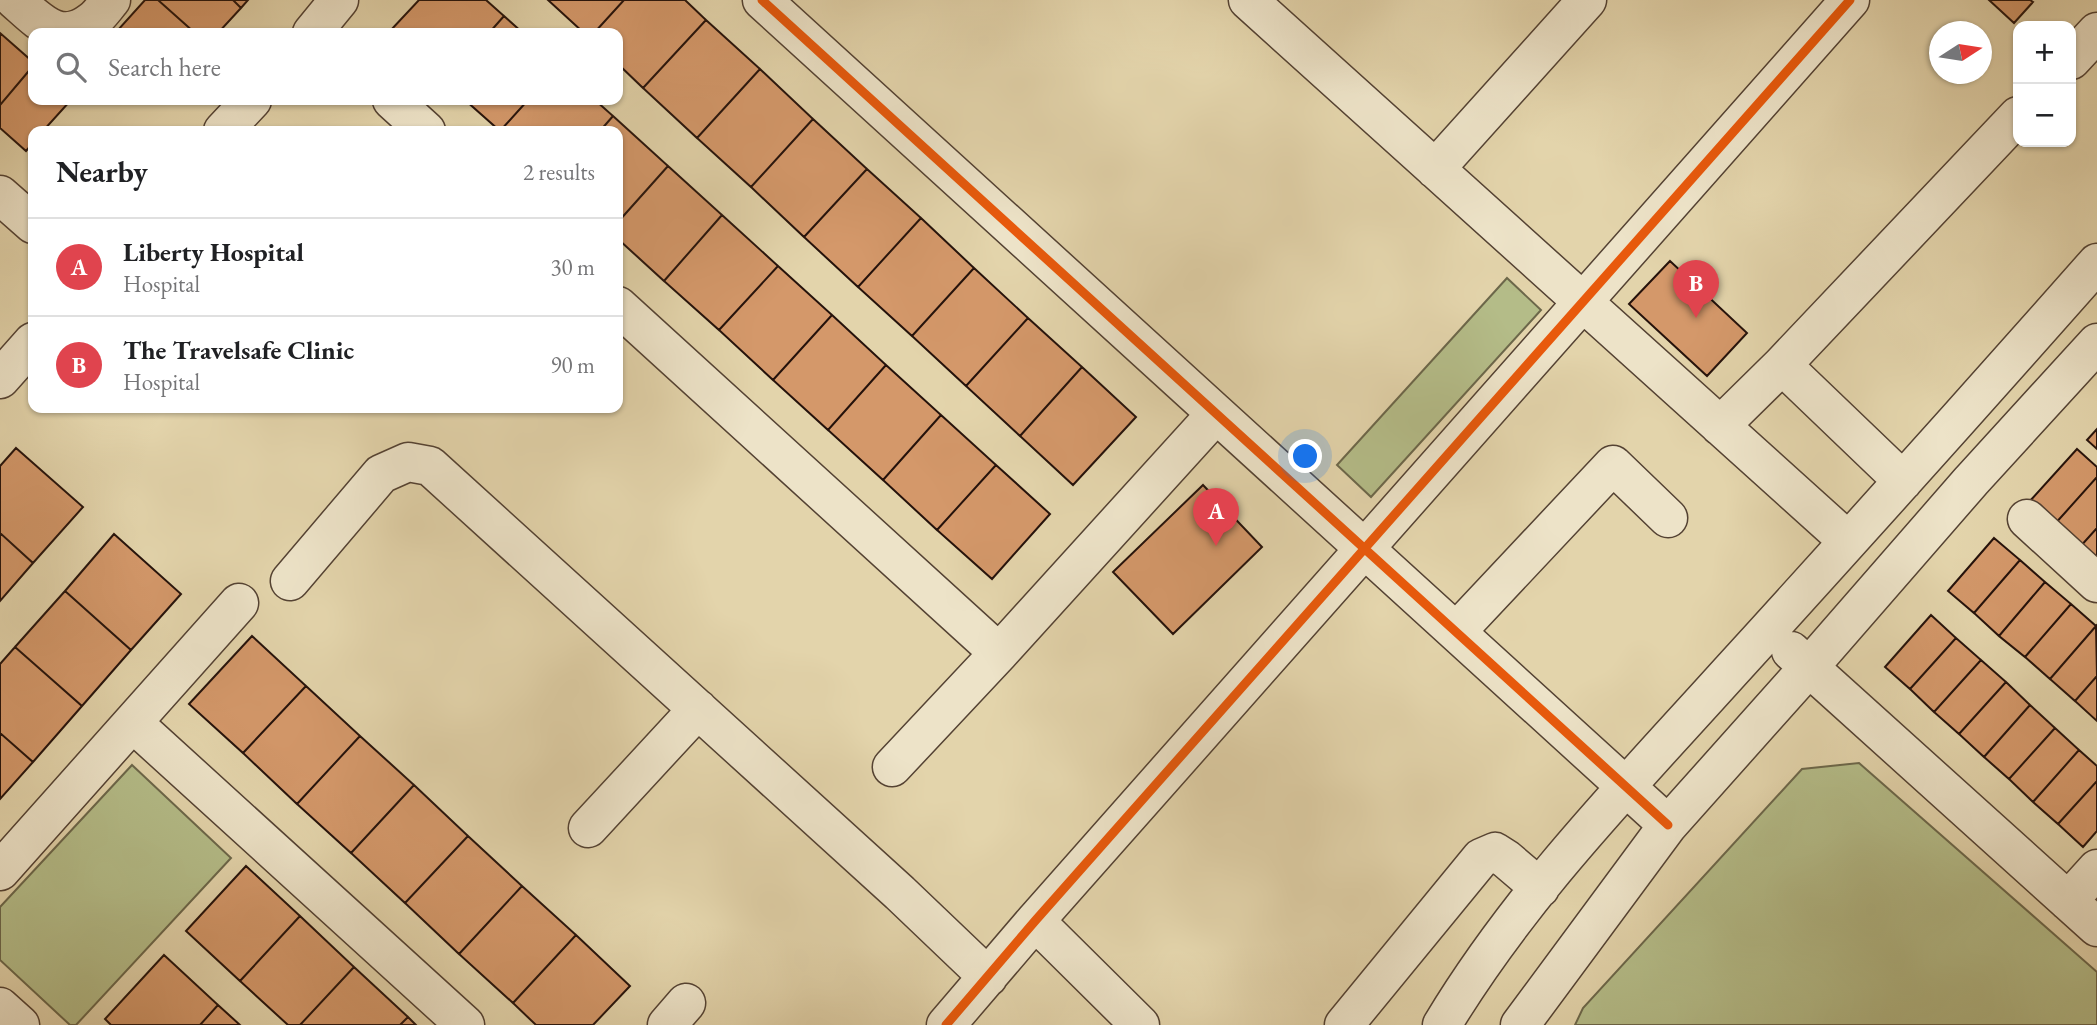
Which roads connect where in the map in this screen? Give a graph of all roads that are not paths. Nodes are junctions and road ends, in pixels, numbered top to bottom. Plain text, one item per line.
1 (15, 0) edge
2 (111, 0) edge
3 (339, 0) edge
4 (1248, 0) edge
5 (1587, 0) edge
6 (1850, 0) edge
7 (775, 4) edge
8 (50, 28) edge
9 (79, 28) edge
10 (318, 28) edge
11 (247, 105) edge
12 (397, 105) edge
13 (2013, 121) edge
14 (228, 126) edge
15 (421, 126) edge
16 (1435, 169) junction
17 (0, 195) edge
18 (28, 220) edge
19 (2097, 264) edge
20 (1582, 302) junction
21 (623, 311) edge
22 (2097, 343) edge
23 (28, 348) edge
24 (1782, 365) junction
25 (0, 379) edge
26 (1216, 414) junction
27 (1720, 426) junction
28 (1903, 481) junction
29 (1668, 518) dead end
30 (2027, 519) dead end
31 (1848, 541) junction
32 (1365, 550) junction
33 (290, 581) dead end
34 (2097, 583) edge
35 (239, 603) dead end
36 (1768, 631) junction
37 (1456, 632) junction
38 (999, 653) junction
39 (1809, 667) junction
40 (698, 709) junction
41 (133, 723) junction
42 (892, 767) dead end
43 (1626, 787) junction
44 (1668, 825) junction
45 (588, 828) dead end
46 (2097, 869) edge
47 (0, 871) edge
48 (1540, 888) junction
49 (2068, 901) junction
50 (1035, 921) junction
51 (2097, 927) edge
52 (988, 977) junction
53 (0, 1007) edge
54 (20, 1025) edge
55 (465, 1025) edge
56 (946, 1025) edge
57 (1140, 1025) edge
58 (1344, 1025) edge
59 (1442, 1025) edge
60 (1520, 1025) edge

1 - 8 street
2 - 9 street
3 - 10 street
4 - 16 street
5 - 16 street
6 - 20 street
7 - 26 street
11 - 14 street
12 - 15 street
13 - 24 street
16 - 20 street
17 - 18 street
19 - 28 street
20 - 27 street
20 - 32 street
21 - 38 street
22 - 39 street
23 - 25 street
24 - 27 street
24 - 28 street
26 - 32 street
26 - 38 street
27 - 31 street
28 - 31 street
29 - 37 street
30 - 34 street
31 - 36 street
32 - 37 street
32 - 50 street
33 - 40 street
35 - 41 street
36 - 39 street
36 - 43 street
37 - 43 street
38 - 42 street
39 - 44 street
39 - 49 street
40 - 45 street
40 - 52 street
41 - 47 street
41 - 55 street
43 - 44 street
43 - 48 street
44 - 60 street
46 - 49 street
48 - 58 street
48 - 59 street
49 - 51 street
50 - 52 street
50 - 57 street
52 - 56 street
53 - 54 street

